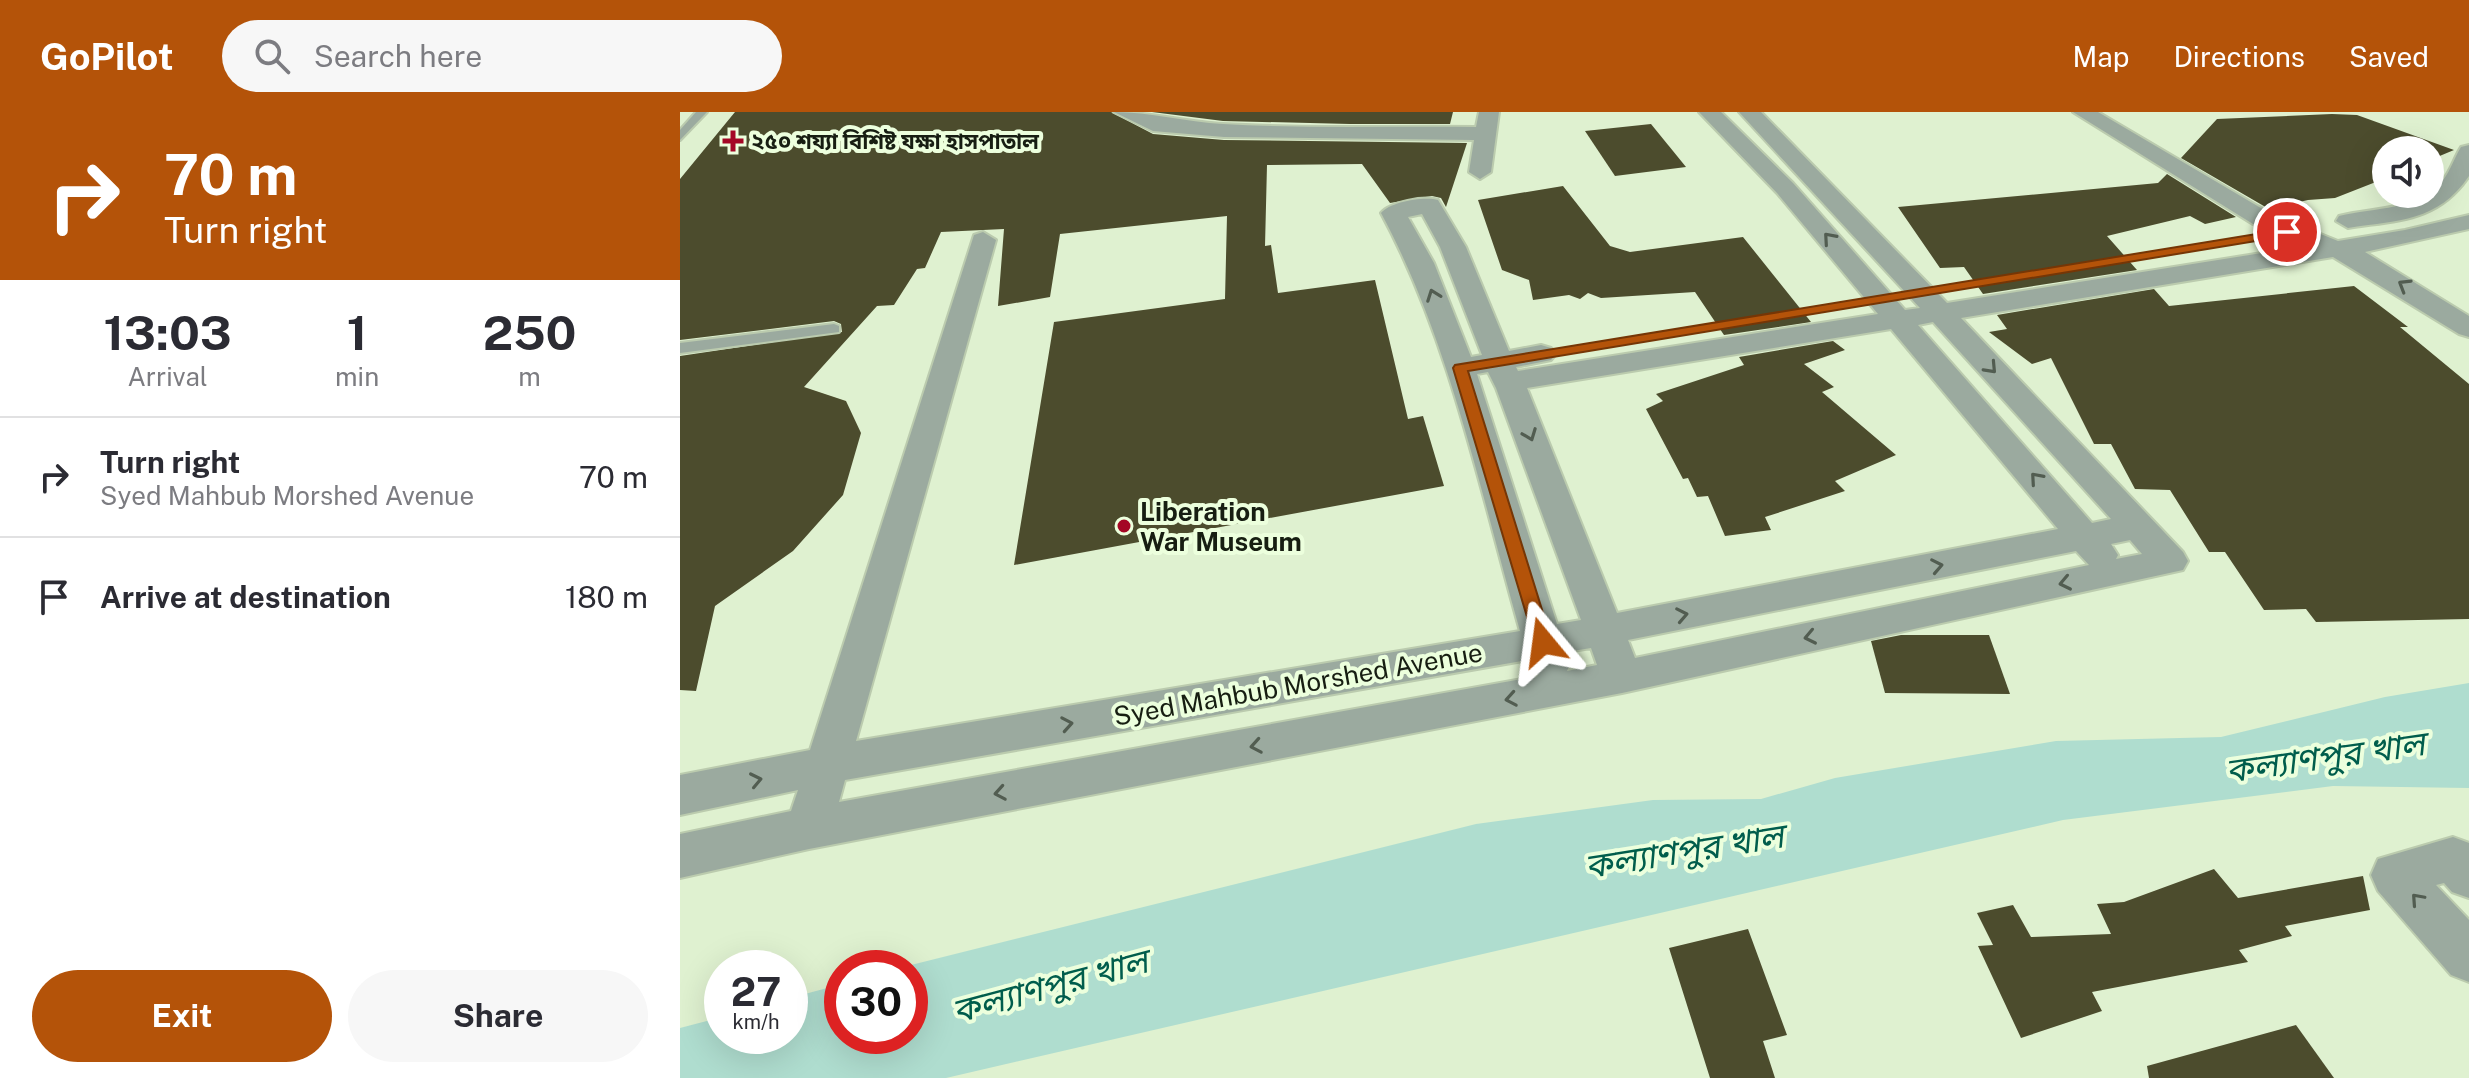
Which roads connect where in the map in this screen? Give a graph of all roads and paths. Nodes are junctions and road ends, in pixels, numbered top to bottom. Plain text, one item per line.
1 (701, 112) edge
2 (1124, 112) edge
3 (1489, 112) edge
4 (1709, 112) edge
5 (1749, 112) edge
6 (2083, 112) edge
7 (2111, 112) edge
8 (680, 114) edge
9 (1483, 134) junction
10 (680, 137) edge
11 (2469, 152) edge
12 (1480, 172) dead end
13 (1820, 183) junction
14 (1785, 188) junction
15 (2469, 222) edge
16 (2326, 237) junction
17 (983, 240) dead end
18 (2411, 263) dead end
19 (1909, 304) junction
20 (2469, 328) edge
21 (834, 329) dead end
22 (680, 348) edge
23 (1504, 372) junction
24 (1464, 378) junction
25 (2139, 526) junction
26 (2086, 537) junction
27 (2114, 573) junction
28 (1605, 630) junction
29 (1543, 642) junction
30 (1622, 677) junction
31 (1558, 690) junction
32 (827, 765) junction
33 (680, 795) edge
34 (809, 828) junction
35 (680, 856) edge
36 (2469, 876) edge
37 (2469, 957) edge

1 - 8 lane
1 - 10 lane
2 - 9 street
3 - 9 street
4 - 14 street
5 - 13 street
6 - 16 street
7 - 16 street
9 - 12 street
11 - 16 street
13 - 14 street
13 - 19 street
19 -> 14 street
15 - 16 street
16 - 18 street
16 - 19 street
16 - 19 street
20 -> 16 street
17 - 32 street
19 - 23 street
19 -> 25 street
26 -> 19 street
21 - 22 lane
23 - 24 street
24 -> 23 street
23 -> 28 street
24 - 29 street
25 - 26 street, Syed Mahbub Morshed Avenue
25 - 27 street
26 - 27 street
28 -> 26 street, Syed Mahbub Morshed Avenue
27 -> 30 street
28 - 29 street, Syed Mahbub Morshed Avenue
28 - 30 street
29 - 31 street
32 -> 29 street, Syed Mahbub Morshed Avenue
30 - 31 street
31 -> 34 street
33 -> 32 street, Syed Mahbub Morshed Avenue
32 - 34 street
34 - 35 street
37 -> 36 street

